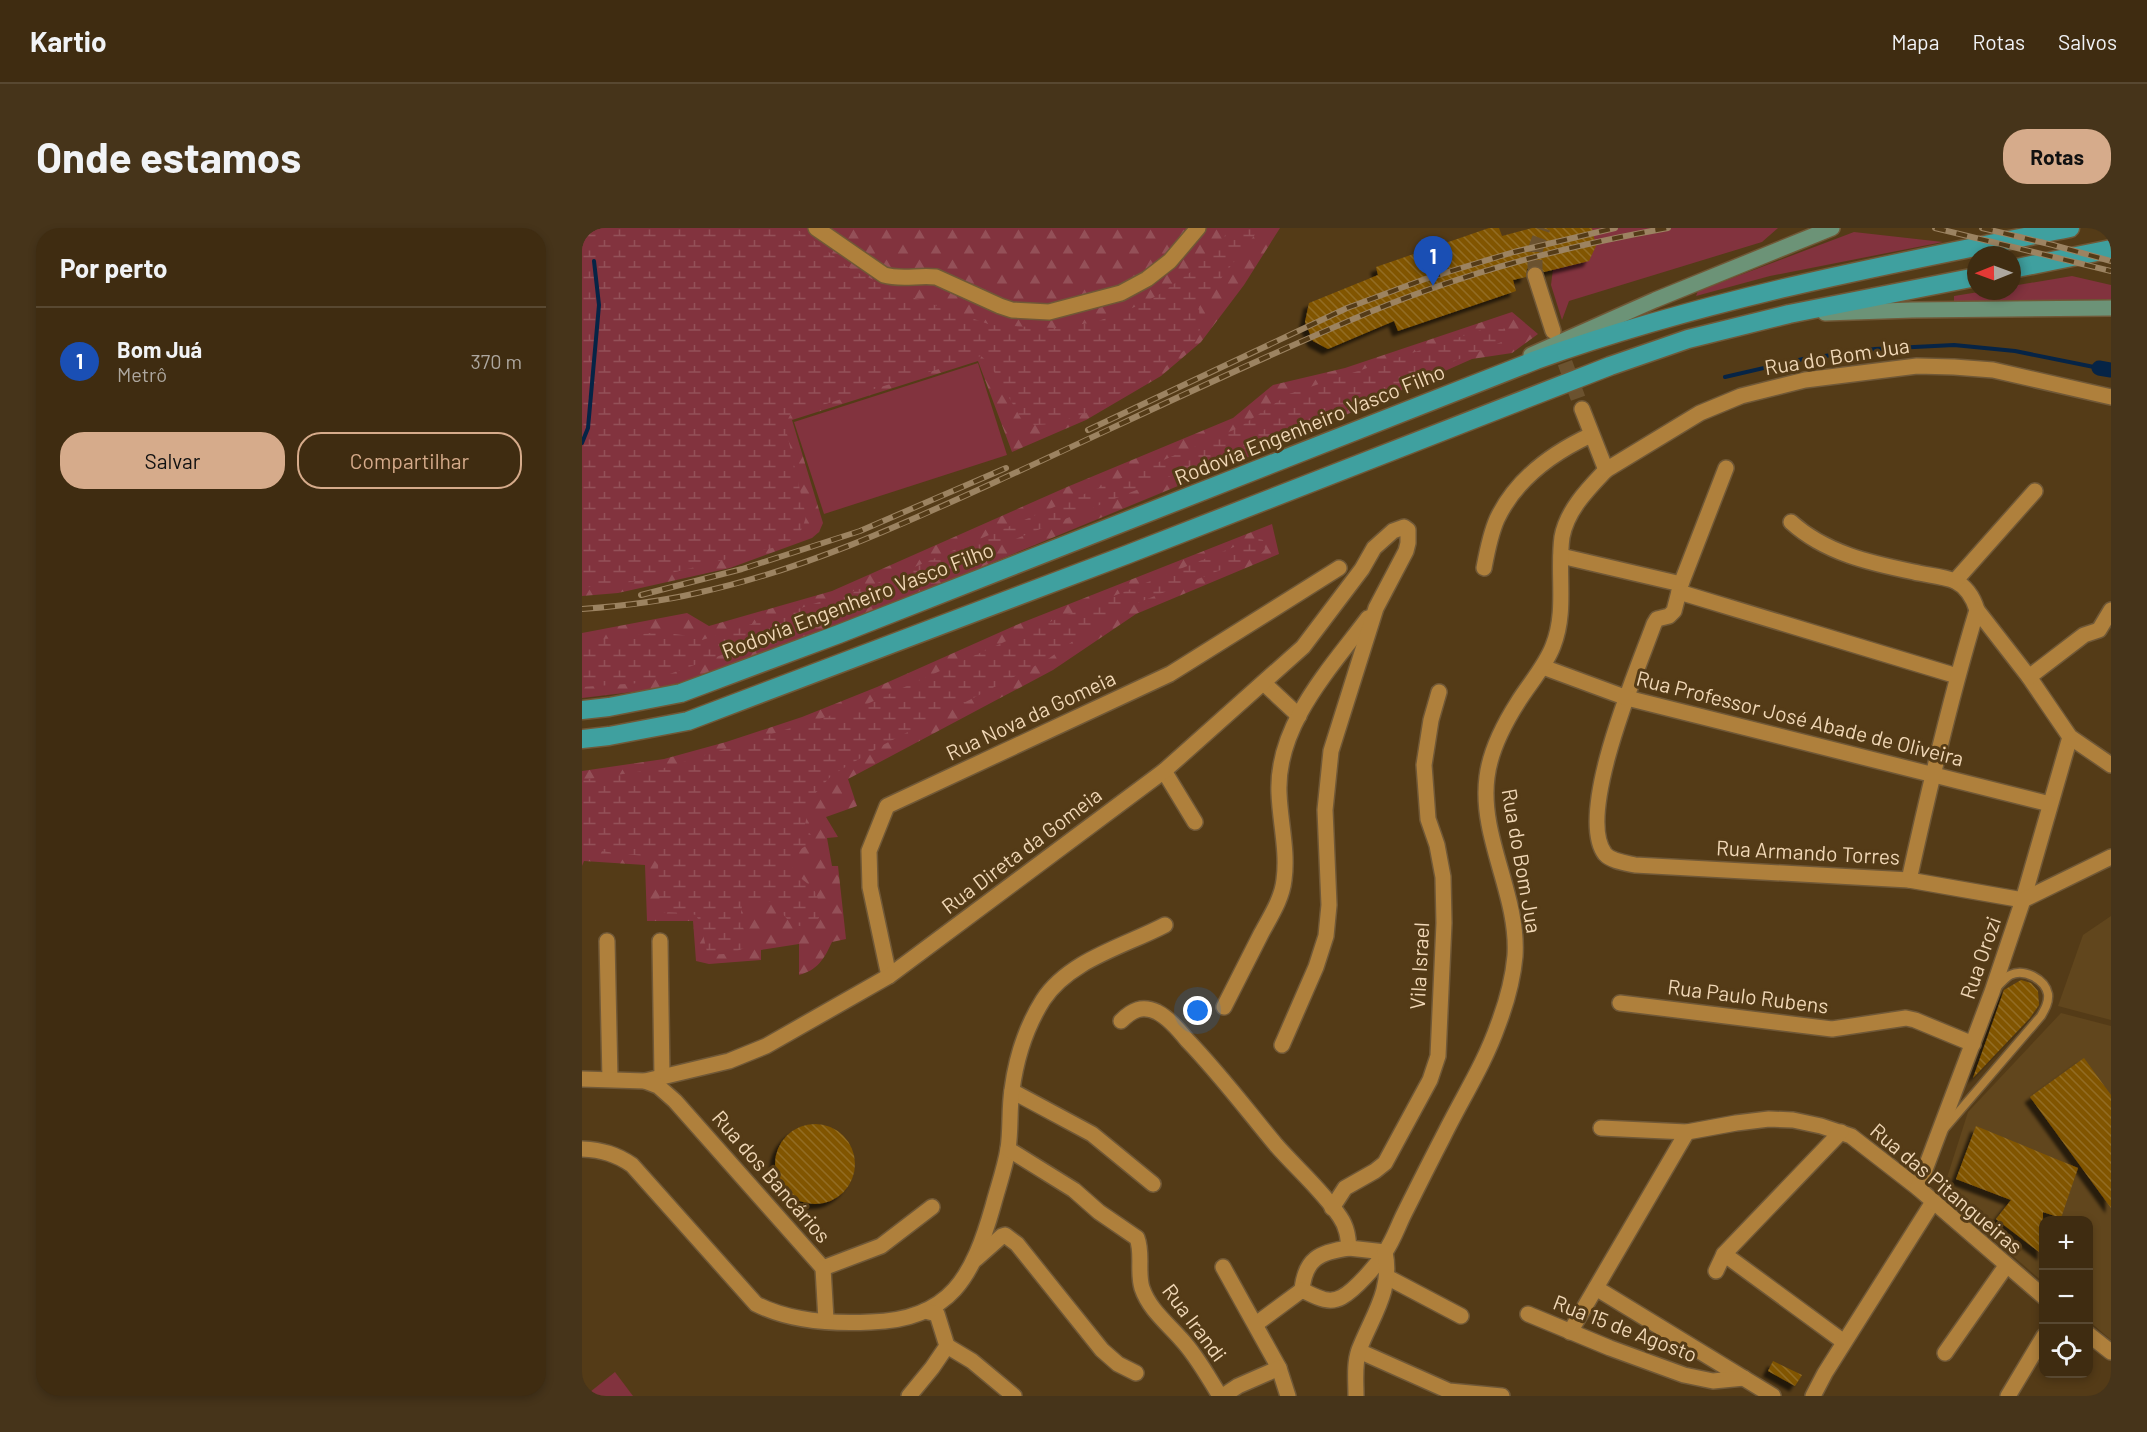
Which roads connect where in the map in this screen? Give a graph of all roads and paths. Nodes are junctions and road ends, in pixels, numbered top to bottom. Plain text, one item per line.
1 (816, 228) edge
2 (1198, 228) edge
3 (1832, 228) edge
4 (2070, 228) edge
5 (1806, 233) edge
6 (2111, 249) edge
7 (2021, 267) edge
8 (1535, 275) tunnel mouth
9 (1967, 279) edge
10 (2111, 308) edge
11 (1789, 314) junction
12 (1553, 331) tunnel mouth
13 (1470, 386) junction
14 (2111, 397) edge
15 (1582, 409) tunnel mouth
16 (1591, 435) junction
17 (1726, 468) dead end
18 (1606, 470) junction
19 (2035, 491) dead end
20 (1791, 522) dead end
21 (1561, 556) junction
22 (1339, 568) dead end
23 (1484, 568) dead end
24 (1954, 581) junction
25 (1680, 588) junction
26 (1376, 608) junction
27 (1977, 609) junction
28 (2111, 609) edge
29 (1543, 667) junction
30 (1957, 676) junction
31 (2029, 676) junction
32 (1268, 687) dead end
33 (1439, 692) dead end
34 (1627, 698) junction
35 (582, 710) edge
36 (1299, 716) junction
37 (2070, 737) junction
38 (582, 739) edge
39 (2111, 765) edge
40 (1164, 771) junction
41 (1932, 774) junction
42 (2050, 804) junction
43 (1195, 822) dead end
44 (2111, 857) edge
45 (1909, 880) junction
46 (2023, 900) junction
47 (1165, 926) dead end
48 (660, 940) dead end
49 (608, 941) dead end
50 (889, 976) junction
51 (1992, 992) junction
52 (1620, 1003) dead end
53 (1224, 1007) dead end
54 (1121, 1021) dead end
55 (1973, 1044) junction
56 (1282, 1045) dead end
57 (662, 1077) junction
58 (582, 1079) edge
59 (610, 1079) junction
60 (645, 1081) junction
61 (1012, 1090) junction
62 (1601, 1128) dead end
63 (1687, 1132) junction
64 (1841, 1132) junction
65 (1940, 1134) junction
66 (582, 1149) edge
67 (1008, 1149) junction
68 (1153, 1184) dead end
69 (1918, 1188) junction
70 (1933, 1202) junction
71 (932, 1207) dead end
72 (1332, 1208) junction
73 (1349, 1248) junction
74 (1385, 1252) junction
75 (1725, 1254) junction
76 (975, 1261) junction
77 (2006, 1266) junction
78 (1223, 1267) dead end
79 (823, 1268) junction
80 (1716, 1271) dead end
81 (1387, 1277) junction
82 (1596, 1288) junction
83 (1302, 1290) junction
84 (2039, 1294) edge
85 (925, 1311) junction
86 (1528, 1314) dead end
87 (1461, 1316) dead end
88 (826, 1320) junction
89 (1256, 1324) junction
90 (1570, 1332) junction
91 (2093, 1338) edge
92 (1844, 1342) junction
93 (2039, 1343) edge
94 (947, 1346) junction
95 (1359, 1351) junction
96 (2111, 1352) edge
97 (1945, 1353) dead end
98 (1280, 1368) junction
99 (1136, 1373) dead end
100 (1825, 1373) junction
101 (1744, 1378) junction
102 (909, 1396) edge
103 (1014, 1396) edge
104 (1221, 1396) edge
105 (1288, 1396) edge
106 (1356, 1396) edge
107 (1502, 1396) edge
108 (1773, 1396) edge
109 (1813, 1396) edge
110 (1828, 1396) edge
111 (2008, 1396) edge

1 - 2 street
3 - 5 main road
4 - 13 highway, Rodovia Engenheiro Vasco Filho
5 - 13 main road
6 - 7 highway
8 - 12 street
9 - 11 highway
10 - 11 main road
11 - 38 highway
13 - 35 highway, Rodovia Engenheiro Vasco Filho
14 - 18 street, Rua do Bom Jua
15 - 16 street
16 - 18 street
16 - 23 street
17 - 25 street
18 - 21 street, Rua do Bom Jua
19 - 24 street
20 - 24 street
21 - 25 street
21 - 29 street, Rua do Bom Jua
22 - 50 street, Rua Nova da Gomeia
24 - 27 street
25 - 30 street
25 - 34 street
26 - 36 street
26 - 40 street, Rua Direta da Gomeia
26 - 56 street
27 - 30 street
27 - 31 street
28 - 31 street
29 - 34 street, Rua Professor José Abade de Oliveira
29 - 74 street, Rua do Bom Jua
30 - 41 street
31 - 37 street
32 - 36 street
33 - 72 street, Vila Israel
34 - 41 street, Rua Professor José Abade de Oliveira
34 - 45 street, Rua Armando Torres
36 - 53 street
37 - 39 street
37 - 42 street, Rua Orozi
40 - 43 street
40 - 50 street, Rua Direta da Gomeia
41 - 42 street, Rua Professor José Abade de Oliveira
41 - 45 street
42 - 46 street, Rua Orozi
44 - 46 street
45 - 46 street, Rua Armando Torres
46 - 51 street, Rua Orozi
47 - 61 street
48 - 57 street
49 - 59 street
50 - 57 street, Rua Direta da Gomeia
51 - 55 street, Rua Orozi
51 - 65 lane
52 - 55 street, Rua Paulo Rubens
54 - 72 street
55 - 65 street, Rua Orozi
57 - 60 street, Rua Direta da Gomeia
58 - 59 street, Rua Direta da Gomeia
59 - 60 street, Rua Direta da Gomeia
60 - 79 street, Rua dos Bancários
61 - 67 street
61 - 68 street
62 - 63 street, Rua das Pitangueiras
63 - 64 street, Rua das Pitangueiras
63 - 82 street
64 - 69 street, Rua das Pitangueiras
64 - 75 street
65 - 69 street, Rua Orozi
66 - 88 street
67 - 76 street
67 - 104 street, Rua Irandi
69 - 70 street, Rua das Pitangueiras
70 - 77 street, Rua das Pitangueiras
70 - 92 street
71 - 79 street, Rua dos Bancários
72 - 73 street
73 - 74 street
73 - 83 street
74 - 81 street
74 - 83 street, Rua do Bom Jua
75 - 80 street
75 - 92 street
76 - 85 street
76 - 99 street
77 - 84 street, Rua das Pitangueiras
77 - 97 street
78 - 89 street
79 - 88 street
81 - 87 street
81 - 95 street
82 - 90 street
82 - 101 street
83 - 89 street
85 - 88 street
85 - 94 street
86 - 90 street, Rua 15 de Agosto
89 - 98 street
90 - 101 street, Rua 15 de Agosto
91 - 96 street
92 - 100 street
93 - 111 street
94 - 102 street
94 - 103 street
95 - 106 street
95 - 107 street
98 - 104 street
98 - 105 street
100 - 109 street
100 - 110 street
101 - 108 street

